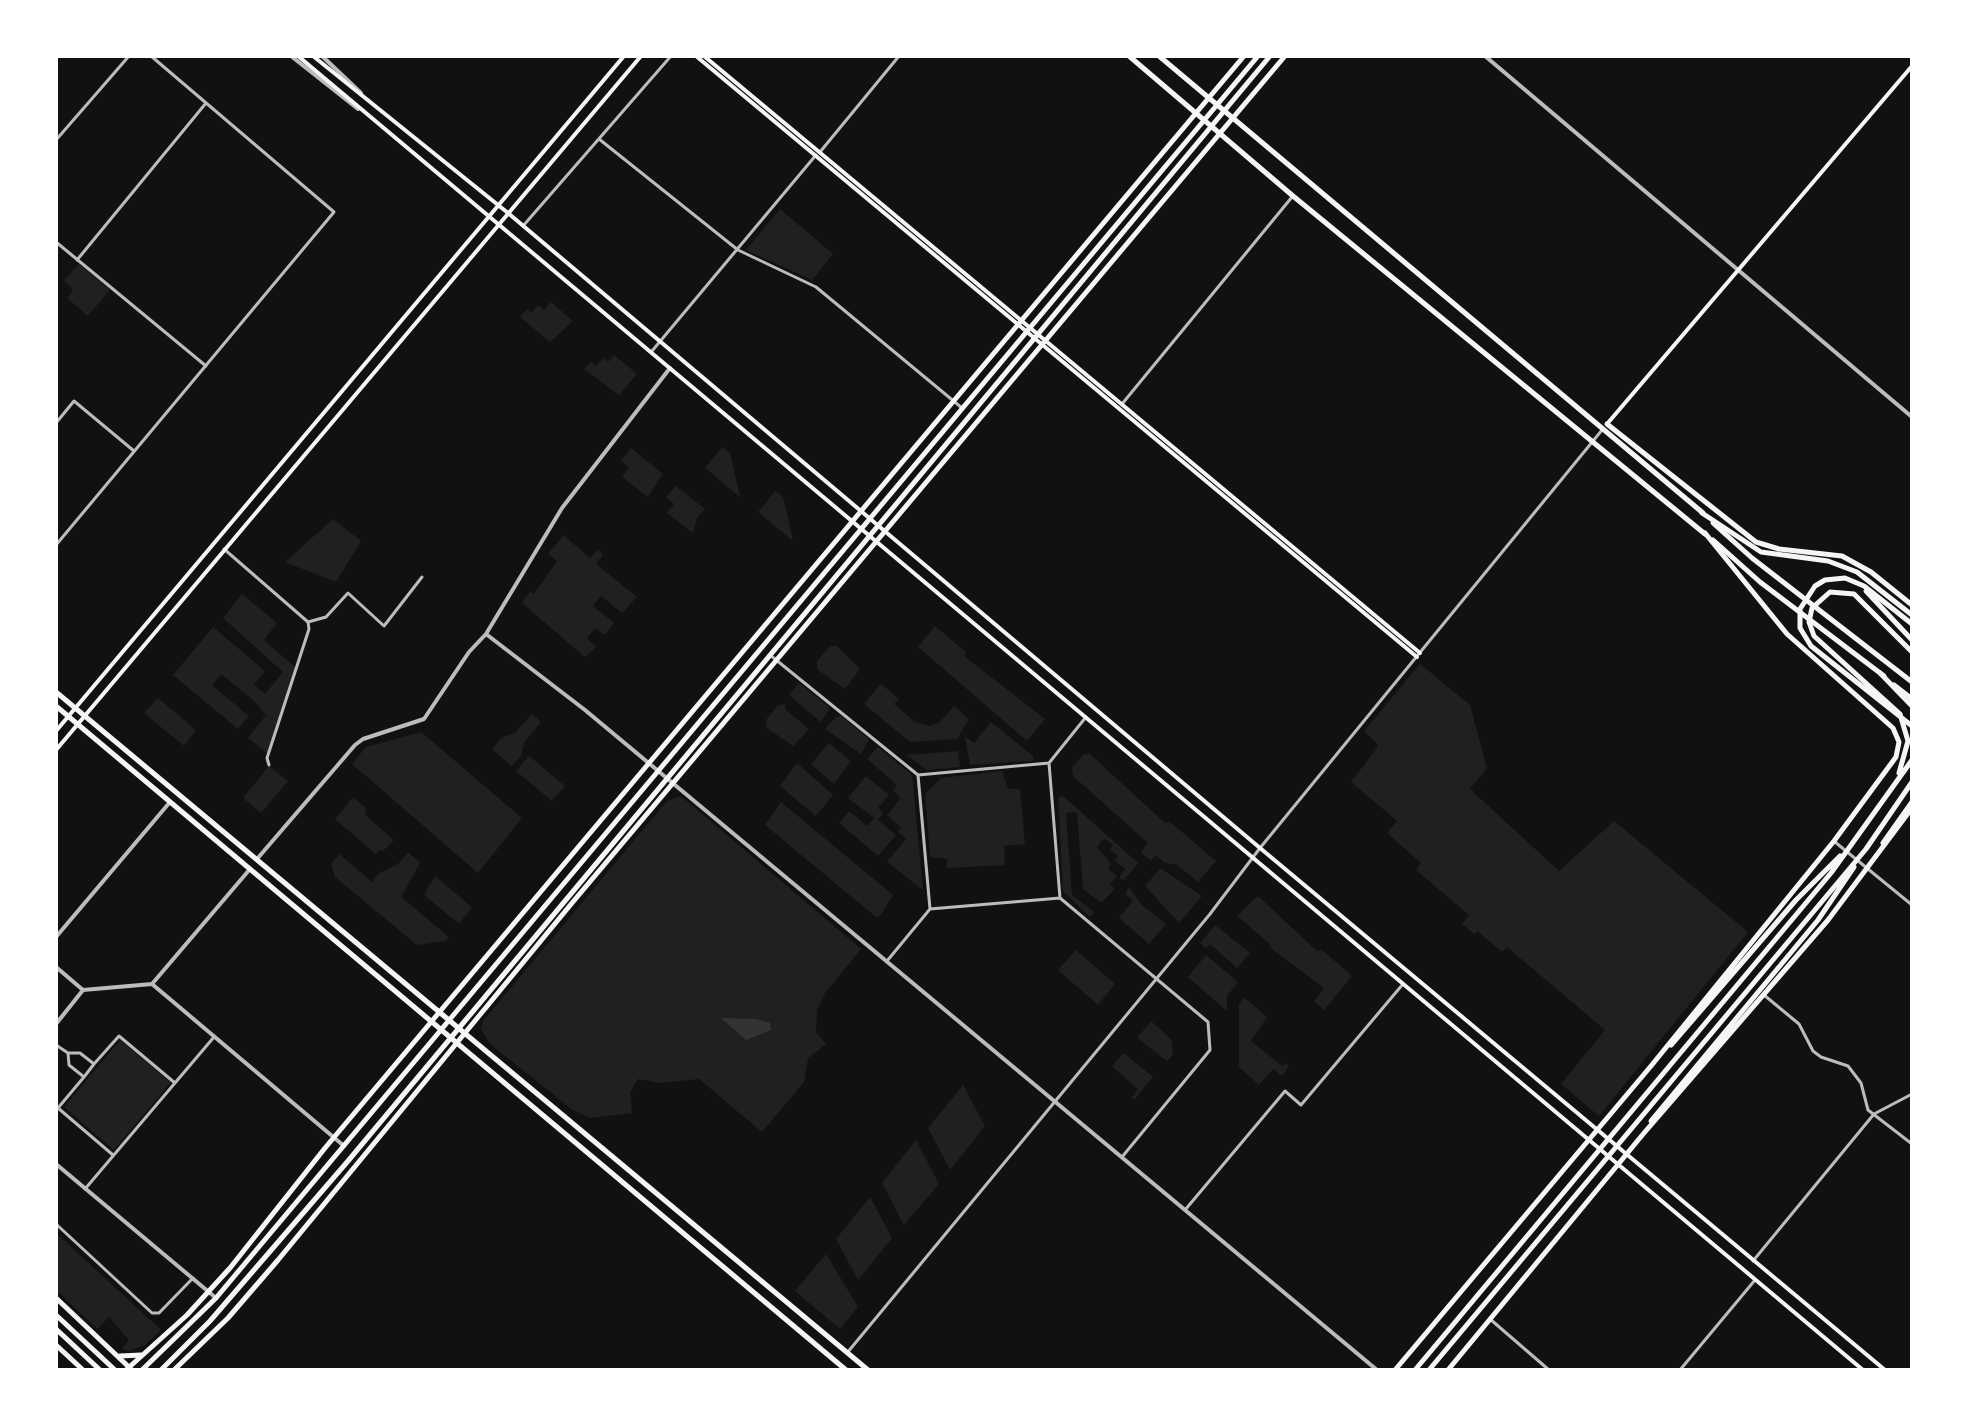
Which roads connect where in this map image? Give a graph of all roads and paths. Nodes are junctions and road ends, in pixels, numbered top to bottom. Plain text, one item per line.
1 (129, 56) edge
2 (151, 56) edge
3 (291, 56) edge
4 (298, 56) edge
5 (313, 56) edge
6 (322, 56) edge
7 (624, 56) edge
8 (641, 56) edge
9 (671, 56) edge
10 (696, 56) edge
11 (704, 56) edge
12 (899, 56) edge
13 (1129, 56) edge
14 (1159, 56) edge
15 (1244, 56) edge
16 (1258, 56) edge
17 (1270, 56) edge
18 (1285, 56) edge
19 (1485, 56) edge
20 (1912, 66) edge
21 (1209, 98) junction
22 (206, 103) junction
23 (1217, 105) junction
24 (377, 109) junction
25 (1225, 111) junction
26 (1197, 113) junction
27 (370, 117) junction
28 (1233, 118) junction
29 (1205, 120) junction
30 (1212, 126) junction
31 (1220, 132) junction
32 (599, 139) junction
33 (56, 140) edge
34 (818, 153) junction
35 (1293, 196) junction
36 (499, 205) junction
37 (508, 213) junction
38 (488, 217) junction
39 (497, 225) junction
40 (523, 226) junction
41 (56, 242) edge
42 (738, 250) junction
43 (77, 260) junction
44 (1738, 269) junction
45 (1019, 322) junction
46 (1028, 330) junction
47 (1037, 336) junction
48 (1044, 342) junction
49 (659, 344) junction
50 (651, 352) junction
51 (206, 366) junction
52 (670, 368) junction
53 (953, 401) junction
54 (1122, 404) junction
55 (962, 408) junction
56 (1912, 417) edge
57 (56, 423) edge
58 (1604, 427) junction
59 (1592, 442) junction
60 (134, 451) junction
61 (861, 512) junction
62 (1702, 513) junction
63 (869, 519) junction
64 (853, 522) junction
65 (877, 526) junction
66 (861, 529) junction
67 (886, 533) junction
68 (1705, 533) junction
69 (869, 536) junction
70 (877, 543) junction
71 (56, 545) edge
72 (224, 549) junction
73 (1840, 564) junction
74 (422, 577) dead end
75 (1912, 605) edge
76 (1912, 615) edge
77 (308, 622) junction
78 (1912, 624) edge
79 (486, 634) junction
80 (1912, 640) edge
81 (1912, 652) edge
82 (770, 655) junction
83 (1419, 655) junction
84 (779, 661) junction
85 (1880, 673) junction
86 (1912, 682) edge
87 (56, 692) edge
88 (1912, 699) edge
89 (56, 706) edge
90 (1912, 706) edge
91 (76, 708) junction
92 (69, 716) junction
93 (85, 716) junction
94 (1086, 717) junction
95 (78, 724) junction
96 (1912, 726) edge
97 (56, 731) edge
98 (1912, 739) edge
99 (1899, 742) junction
100 (56, 750) edge
101 (1912, 760) edge
102 (649, 763) junction
103 (1049, 763) junction
104 (269, 765) dead end
105 (659, 772) junction
106 (918, 775) junction
107 (671, 781) junction
108 (1912, 782) edge
109 (1894, 783) junction
110 (170, 802) junction
111 (1912, 802) edge
112 (1912, 808) edge
113 (1834, 841) junction
114 (1854, 842) junction
115 (1260, 848) junction
116 (1866, 849) junction
117 (1255, 859) junction
118 (255, 860) junction
119 (1872, 860) junction
120 (1867, 868) junction
121 (250, 869) junction
122 (1060, 898) junction
123 (1912, 905) edge
124 (930, 909) junction
125 (56, 937) edge
126 (887, 961) junction
127 (56, 967) edge
128 (1156, 979) junction
129 (152, 984) junction
130 (1403, 984) junction
131 (83, 990) junction
132 (1764, 995) junction
133 (440, 1013) junction
134 (450, 1021) junction
135 (432, 1022) junction
136 (56, 1024) edge
137 (459, 1029) junction
138 (441, 1030) junction
139 (466, 1034) junction
140 (214, 1037) junction
141 (451, 1038) junction
142 (457, 1044) junction
143 (56, 1045) edge
144 (68, 1053) junction
145 (94, 1064) junction
146 (1651, 1066) junction
147 (84, 1077) junction
148 (176, 1083) junction
149 (1912, 1094) edge
150 (1056, 1102) junction
151 (1874, 1114) junction
152 (1596, 1128) junction
153 (1644, 1133) junction
154 (1589, 1137) junction
155 (334, 1138) junction
156 (1912, 1144) edge
157 (344, 1146) junction
158 (113, 1155) junction
159 (1626, 1156) junction
160 (1122, 1157) junction
161 (56, 1164) edge
162 (1618, 1165) junction
163 (85, 1189) junction
164 (1185, 1210) junction
165 (56, 1224) edge
166 (1753, 1261) junction
167 (193, 1278) junction
168 (1755, 1280) junction
169 (209, 1292) junction
170 (56, 1298) edge
171 (216, 1298) junction
172 (56, 1315) edge
173 (1490, 1319) junction
174 (56, 1329) edge
175 (56, 1345) edge
176 (113, 1353) junction
177 (146, 1353) junction
178 (847, 1353) junction
179 (839, 1364) junction
180 (129, 1369) edge
181 (83, 1370) edge
182 (100, 1370) edge
183 (115, 1370) edge
184 (142, 1370) edge
185 (161, 1370) edge
186 (174, 1370) edge
187 (833, 1370) edge
188 (846, 1370) edge
189 (868, 1370) edge
190 (1377, 1370) edge
191 (1395, 1370) edge
192 (1415, 1370) edge
193 (1429, 1370) edge
194 (1448, 1370) edge
195 (1549, 1370) edge
196 (1680, 1370) edge
197 (1863, 1370) edge
198 (1885, 1370) edge

1 - 33 street
2 - 22 street
3 - 27 street
4 - 27 main road
5 - 24 main road
6 - 24 street
7 - 36 main road
8 - 37 main road
9 - 32 street
10 - 34 main road
11 - 34 main road
12 - 34 street
13 - 26 main road
14 - 21 main road
15 - 21 main road
16 - 23 main road
17 - 25 main road
18 - 28 main road
19 - 44 street
20 - 44 main road
21 - 23 main road
21 - 26 main road
22 - 43 street
22 - 51 street
23 - 25 main road
23 - 29 main road
24 - 36 main road
25 - 28 main road
25 - 30 main road
26 - 29 main road
26 - 45 main road
27 - 38 main road
28 - 31 main road
28 - 58 main road
29 - 30 main road
29 - 46 main road
30 - 31 main road
30 - 47 main road
31 - 35 main road
31 - 48 main road
32 - 40 street
32 - 42 street
34 - 42 street
34 - 45 main road
35 - 54 street
35 - 59 main road
36 - 37 main road
36 - 38 main road
37 - 39 main road
37 - 40 main road
38 - 39 main road
38 - 91 main road
39 - 50 main road
39 - 72 main road
40 - 49 main road
41 - 43 street
42 - 49 street
42 - 53 street
43 - 51 street
44 - 56 street
44 - 58 main road
45 - 46 main road
45 - 53 main road
46 - 47 main road
46 - 55 main road
47 - 48 main road
47 - 65 main road
48 - 54 main road
48 - 67 main road
48 - 83 main road
49 - 50 street
49 - 61 main road
50 - 52 main road
51 - 60 street
52 - 64 main road
52 - 79 street
53 - 55 street
53 - 61 main road
54 - 83 main road
55 - 63 main road
57 - 60 street
58 - 59 street
58 - 62 main road
58 - 75 main road
59 - 68 main road
59 - 83 street
60 - 71 street
61 - 63 main road
61 - 64 main road
62 - 73 main road
62 - 86 main road
63 - 65 main road
63 - 66 main road
64 - 66 main road
64 - 102 main road
65 - 67 main road
65 - 69 main road
66 - 69 main road
66 - 105 main road
67 - 70 main road
67 - 115 main road
68 - 85 main road
68 - 99 main road
69 - 70 main road
69 - 82 main road
70 - 84 main road
70 - 94 main road
72 - 77 street
72 - 93 main road
73 - 76 main road
73 - 80 main road
74 - 77 street
77 - 104 street
78 - 96 main road
79 - 102 street
79 - 118 street
81 - 109 main road
82 - 84 street
82 - 107 main road
83 - 115 street
84 - 106 street
84 - 107 main road
85 - 88 main road
85 - 90 main road
87 - 91 main road
89 - 92 main road
91 - 92 main road
91 - 93 main road
92 - 95 main road
92 - 97 main road
93 - 95 main road
93 - 118 main road
94 - 103 street
94 - 117 main road
95 - 100 main road
95 - 110 main road
98 - 99 main road
99 - 113 main road
101 - 109 main road
102 - 105 street
102 - 133 main road
103 - 106 street
103 - 122 street
105 - 107 street
105 - 134 main road
106 - 124 street
107 - 126 street
107 - 137 main road
107 - 139 main road
108 - 116 main road
109 - 114 main road
110 - 121 main road
110 - 125 street
111 - 119 main road
112 - 119 main road
113 - 120 street
113 - 146 main road
114 - 146 main road
114 - 192 main road
115 - 117 street
115 - 152 main road
116 - 153 main road
116 - 193 main road
117 - 128 street
117 - 130 main road
118 - 133 main road
119 - 120 main road
120 - 123 street
120 - 132 main road
121 - 129 street
121 - 135 main road
122 - 124 street
122 - 128 street
124 - 126 street
126 - 150 street
127 - 131 street
128 - 150 street
128 - 160 street
129 - 131 street
129 - 140 street
130 - 154 main road
130 - 164 street
131 - 136 street
132 - 151 street
132 - 153 main road
133 - 134 main road
133 - 135 main road
134 - 137 main road
134 - 138 main road
135 - 138 main road
135 - 155 main road
137 - 139 main road
137 - 141 main road
138 - 141 main road
138 - 157 main road
139 - 142 main road
139 - 178 main road
140 - 148 street
140 - 155 street
141 - 142 main road
141 - 185 main road
142 - 179 main road
142 - 186 main road
143 - 144 street
144 - 145 street
144 - 147 street
145 - 147 street
145 - 148 street
146 - 152 main road
147 - 158 street
148 - 158 street
149 - 151 street
150 - 160 street
150 - 178 street
151 - 156 street
151 - 166 street
152 - 154 main road
152 - 159 main road
153 - 159 main road
154 - 162 main road
154 - 191 main road
155 - 157 street
155 - 169 main road
157 - 171 main road
158 - 163 street
159 - 162 main road
159 - 166 main road
160 - 164 street
161 - 163 street
162 - 168 main road
162 - 173 main road
163 - 167 street
164 - 190 street
165 - 167 street
166 - 198 main road
167 - 169 street
168 - 196 street
168 - 197 main road
169 - 171 street
169 - 177 main road
170 - 176 main road
171 - 184 main road
172 - 183 main road
173 - 194 main road
173 - 195 street
174 - 182 main road
175 - 181 main road
176 - 177 main road
176 - 180 main road
177 - 180 main road
178 - 189 main road
179 - 187 street
179 - 188 main road

